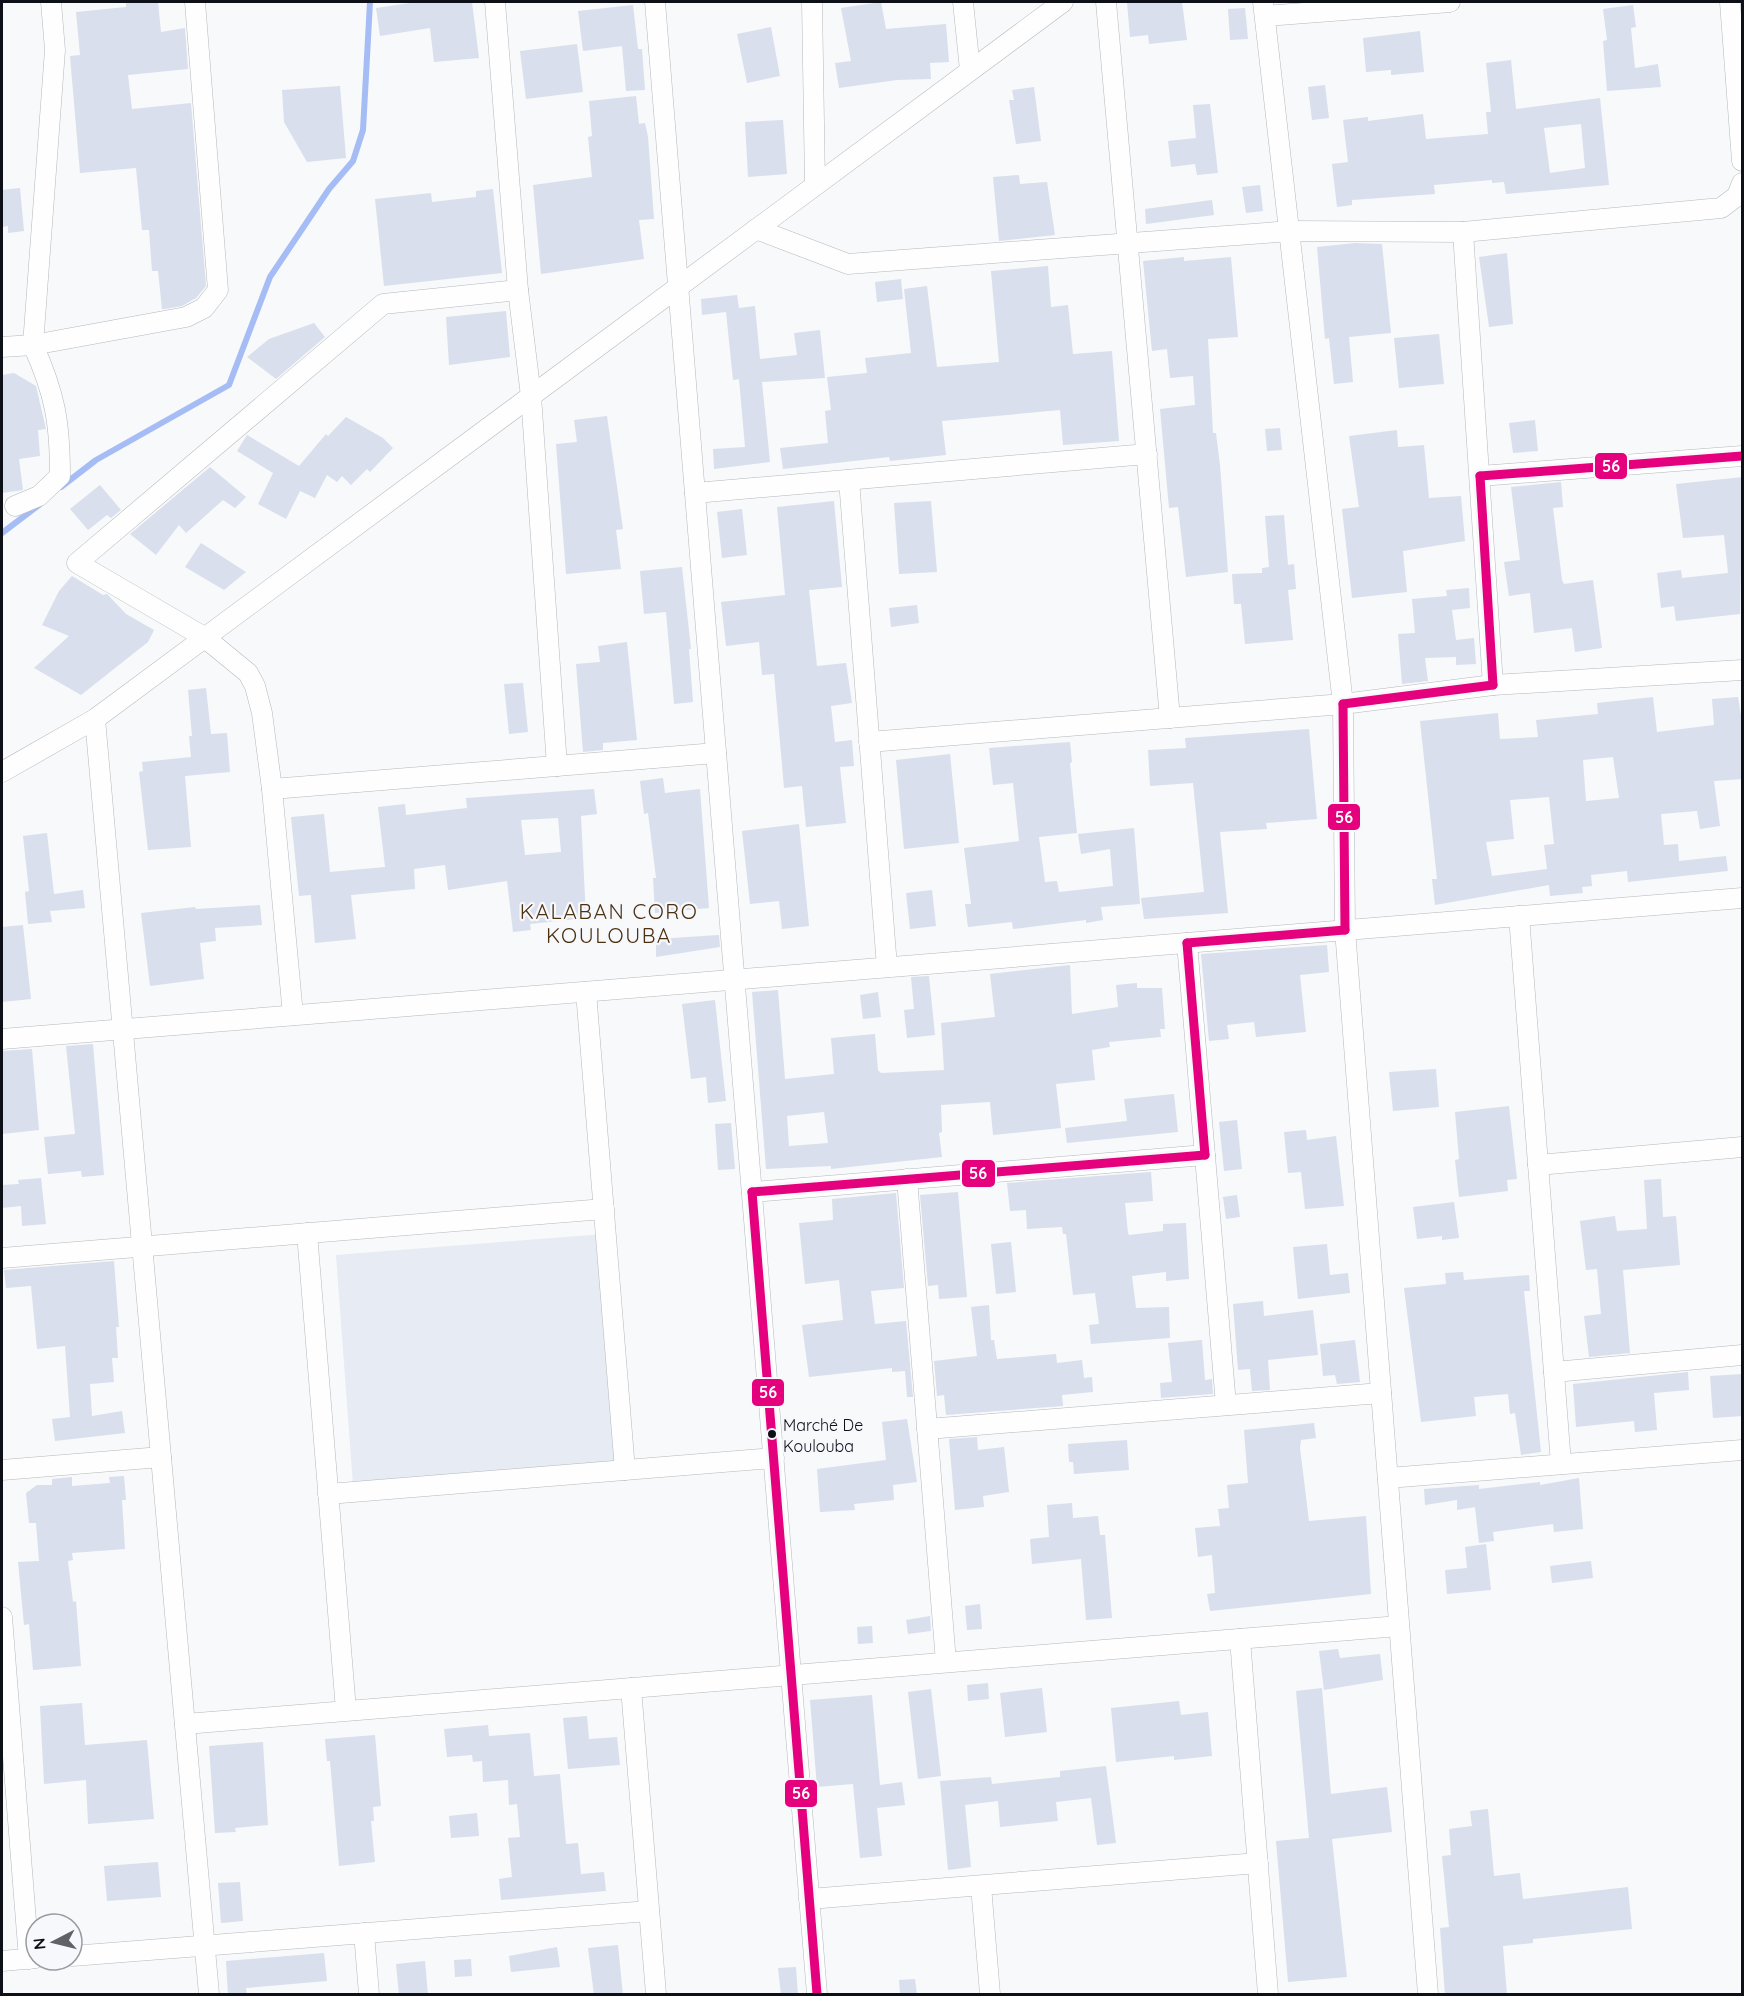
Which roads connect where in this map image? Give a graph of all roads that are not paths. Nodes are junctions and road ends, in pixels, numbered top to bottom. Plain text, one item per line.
1 (51, 2) edge
2 (195, 2) edge
3 (495, 2) edge
4 (655, 2) edge
5 (812, 2) edge
6 (963, 2) edge
7 (1063, 2) edge
8 (1106, 2) edge
9 (1442, 2) edge
10 (1730, 2) edge
11 (1264, 9) edge
12 (970, 70) junction
13 (1743, 161) edge
14 (1743, 183) edge
15 (815, 185) junction
16 (756, 229) junction
17 (1291, 231) junction
18 (1463, 232) junction
19 (1128, 242) junction
20 (680, 285) junction
21 (518, 290) junction
22 (33, 345) junction
23 (2, 347) edge
24 (531, 396) junction
25 (1147, 454) junction
26 (1743, 456) edge
27 (1480, 476) junction
28 (849, 480) junction
29 (695, 494) junction
30 (15, 506) dead end
31 (204, 637) junction
32 (1743, 670) edge
33 (1493, 686) junction
34 (1343, 704) junction
35 (94, 718) junction
36 (1170, 718) junction
37 (869, 742) junction
38 (716, 753) junction
39 (557, 766) junction
40 (2, 772) edge
41 (272, 789) junction
42 (1743, 898) edge
43 (1519, 916) junction
44 (1345, 930) junction
45 (1187, 943) junction
46 (887, 967) junction
47 (735, 980) junction
48 (586, 992) junction
49 (293, 1015) junction
50 (122, 1029) junction
51 (2, 1039) edge
52 (1743, 1147) edge
53 (1205, 1155) junction
54 (1538, 1165) junction
55 (907, 1179) junction
56 (752, 1192) junction
57 (604, 1209) junction
58 (307, 1233) junction
59 (142, 1247) junction
60 (2, 1258) edge
61 (1743, 1355) edge
62 (1554, 1372) junction
63 (1381, 1393) junction
64 (1226, 1405) junction
65 (927, 1429) junction
66 (1743, 1450) edge
67 (161, 1457) junction
68 (774, 1458) junction
69 (1561, 1464) junction
70 (2, 1470) edge
71 (625, 1470) junction
72 (1388, 1478) junction
73 (328, 1494) junction
74 (2, 1617) edge
75 (1399, 1626) junction
76 (1240, 1639) junction
77 (946, 1662) junction
78 (791, 1675) junction
79 (631, 1688) junction
80 (346, 1710) junction
81 (185, 1724) junction
82 (7, 1740) edge
83 (1258, 1863) junction
84 (981, 1886) junction
85 (809, 1899) junction
86 (649, 1911) junction
87 (27, 1912) edge
88 (364, 1933) junction
89 (204, 1945) junction
90 (84, 1955) edge
91 (24, 1960) edge
92 (2, 1961) edge
93 (209, 1995) edge
94 (369, 1995) edge
95 (656, 1995) edge
96 (817, 1995) edge
97 (990, 1995) edge
98 (1268, 1995) edge
99 (1428, 1995) edge

1 - 22 street
2 - 22 street
3 - 21 street
4 - 20 street
5 - 15 street
6 - 12 street
7 - 12 street
8 - 19 street
9 - 11 street
10 - 13 street
11 - 17 street
12 - 15 street
14 - 18 street
15 - 16 street
16 - 19 street
16 - 20 street
17 - 18 street
17 - 19 street
17 - 34 street
18 - 27 street
19 - 25 street
20 - 24 street
20 - 29 street
21 - 24 street
21 - 31 street
22 - 23 street
22 - 30 street
24 - 31 street
24 - 39 street
25 - 28 street
25 - 36 street
26 - 27 street
27 - 33 street
28 - 29 street
28 - 37 street
29 - 38 street
31 - 35 street
31 - 41 street
32 - 33 street
33 - 34 street
34 - 36 street
34 - 44 street
35 - 40 street
35 - 50 street
36 - 37 street
37 - 46 street
38 - 39 street
38 - 47 street
39 - 41 street
41 - 49 street
42 - 43 street
43 - 44 street
43 - 54 street
44 - 45 street
44 - 63 street
45 - 46 street
45 - 53 street
46 - 47 street
47 - 48 street
47 - 56 street
48 - 49 street
48 - 57 street
49 - 50 street
50 - 51 street
50 - 59 street
52 - 54 street
53 - 55 street
53 - 64 street
54 - 62 street
55 - 56 street
55 - 65 street
56 - 68 street
57 - 58 street
57 - 71 street
58 - 59 street
58 - 73 street
59 - 60 street
59 - 67 street
61 - 62 street
62 - 69 street
63 - 64 street
63 - 72 street
64 - 65 street
65 - 77 street
66 - 69 street
67 - 70 street
67 - 81 street
68 - 71 street
68 - 78 street
69 - 72 street
71 - 73 street
72 - 75 street
73 - 80 street
74 - 82 street
75 - 76 street
75 - 99 street
76 - 77 street
76 - 83 street
77 - 78 street
78 - 79 street
78 - 85 street
79 - 80 street
79 - 86 street
80 - 81 street
81 - 89 street
82 - 87 street
83 - 84 street
83 - 98 street
84 - 85 street
84 - 97 street
85 - 96 street
86 - 88 street
86 - 95 street
88 - 89 street
88 - 94 street
89 - 90 street
89 - 93 street
91 - 92 street

